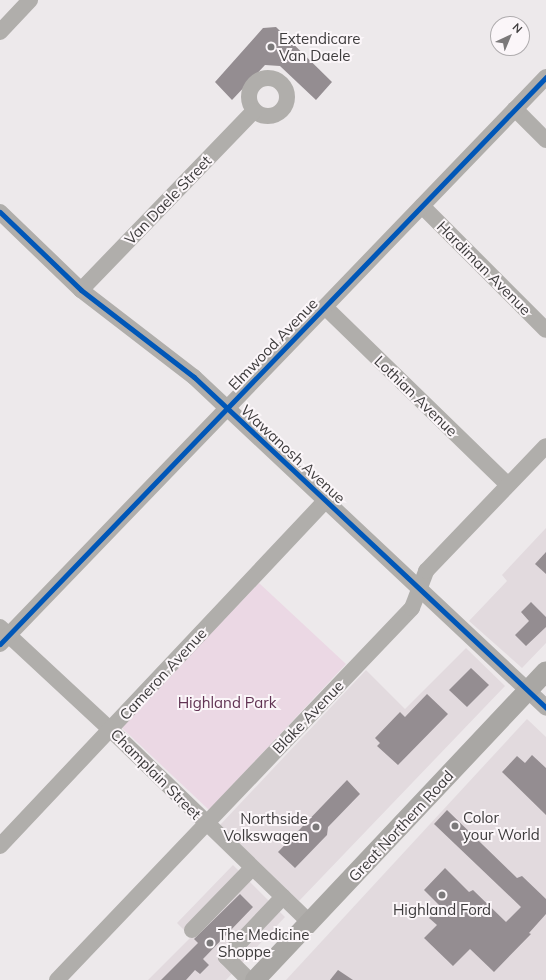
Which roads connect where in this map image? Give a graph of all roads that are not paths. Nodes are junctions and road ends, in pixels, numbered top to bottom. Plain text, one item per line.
1 (30, 0) edge
2 (0, 32) edge
3 (546, 77) edge
4 (515, 109) junction
5 (254, 110) dead end
6 (546, 140) edge
7 (422, 206) junction
8 (0, 212) edge
9 (81, 290) junction
10 (325, 307) junction
11 (546, 330) edge
12 (227, 409) junction
13 (546, 446) edge
14 (508, 485) junction
15 (325, 500) junction
16 (419, 589) junction
17 (3, 636) edge
18 (546, 672) edge
19 (528, 690) junction
20 (546, 708) edge
21 (111, 730) junction
22 (206, 823) junction
23 (0, 846) edge
24 (252, 868) junction
25 (283, 897) junction
26 (310, 923) junction
27 (192, 930) dead end
28 (57, 980) edge
29 (249, 980) edge
30 (255, 980) edge

1 - 2 street
3 - 4 street, Elmwood Avenue
4 - 6 street
4 - 7 street, Elmwood Avenue
5 - 9 street, Van Daele Street
7 - 10 street, Elmwood Avenue
7 - 11 street, Hardiman Avenue
8 - 9 street, Wawanosh Avenue
9 - 12 street, Wawanosh Avenue
10 - 12 street, Elmwood Avenue
10 - 14 street, Lothian Avenue
12 - 15 street, Wawanosh Avenue
12 - 17 street, Elmwood Avenue
13 - 14 street, Blake Avenue
14 - 16 street, Blake Avenue
15 - 16 street, Wawanosh Avenue
15 - 21 street, Cameron Avenue
16 - 19 street, Wawanosh Avenue
16 - 22 street, Blake Avenue
17 - 21 street, Champlain Street
18 - 19 main road, Great Northern Road
19 - 20 street, Wawanosh Avenue
19 - 26 main road, Great Northern Road
21 - 22 street, Champlain Street
21 - 23 street, Cameron Avenue
22 - 24 street, Champlain Street
22 - 28 street, Blake Avenue
24 - 25 street, Champlain Street
24 - 27 street
25 - 26 street, Champlain Street
25 - 29 street
26 - 30 main road, Great Northern Road

